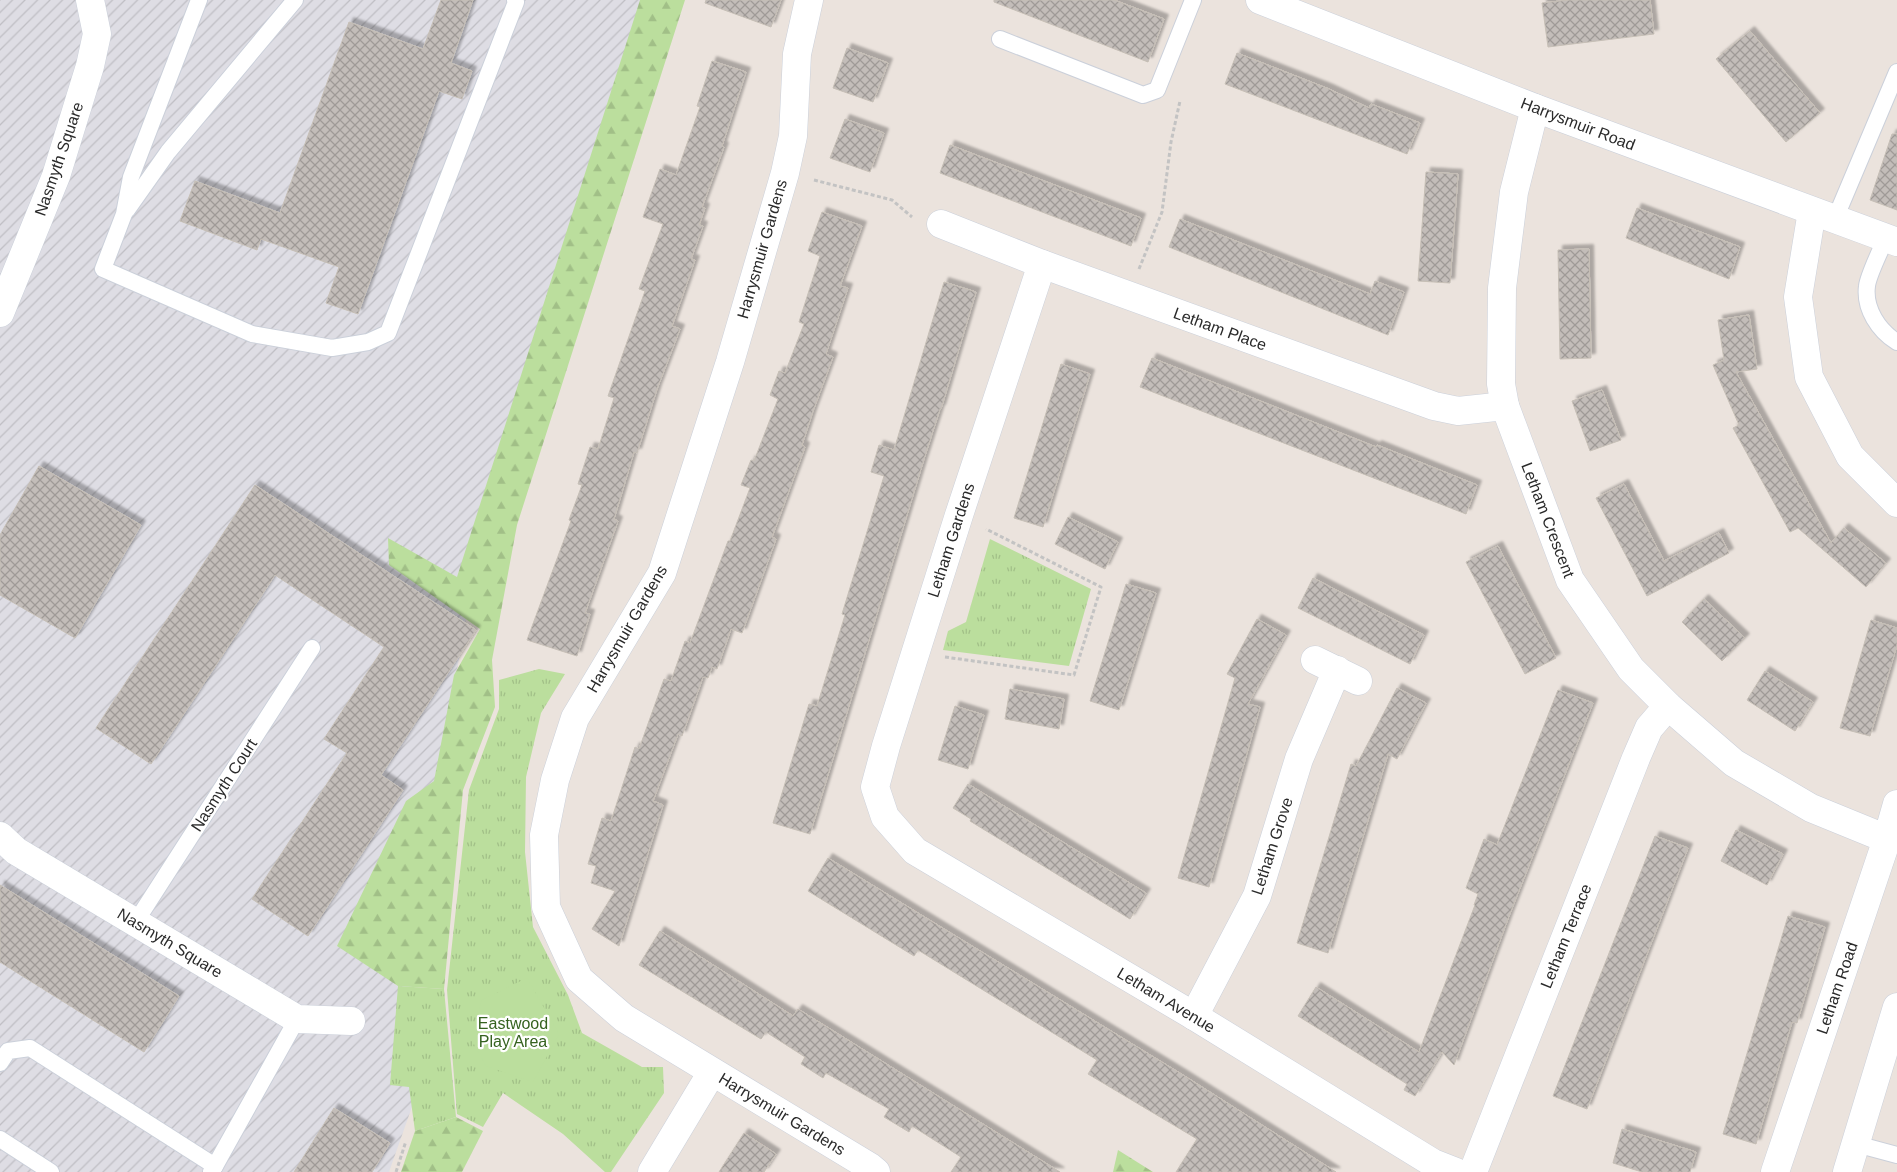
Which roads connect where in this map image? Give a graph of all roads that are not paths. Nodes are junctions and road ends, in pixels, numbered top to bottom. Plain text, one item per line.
1 (90, 0) edge
2 (199, 0) edge
3 (295, 0) edge
4 (515, 0) edge
5 (809, 0) edge
6 (1193, 0) edge
7 (1260, 0) edge
8 (1000, 39) dead end
9 (1897, 72) edge
10 (1535, 108) junction
11 (124, 214) junction
12 (1824, 215) junction
13 (941, 224) road end
14 (1891, 240) edge
15 (1042, 264) junction
16 (0, 313) edge
17 (1897, 342) edge
18 (1504, 406) junction
19 (1897, 503) edge
20 (312, 648) dead end
21 (1337, 670) dead end
22 (1668, 706) junction
23 (1897, 804) edge
24 (885, 817) joint
25 (0, 836) edge
26 (1887, 839) junction
27 (135, 923) junction
28 (1897, 1007) edge
29 (1194, 1016) junction
30 (297, 1020) junction
31 (351, 1021) dead end
32 (0, 1063) edge
33 (712, 1072) junction
34 (0, 1139) edge
35 (1856, 1144) junction
36 (1897, 1155) edge
37 (213, 1169) edge
38 (50, 1172) edge
39 (652, 1172) edge
40 (876, 1172) edge
41 (1456, 1172) edge
42 (1473, 1172) edge
43 (1775, 1172) edge
44 (1847, 1172) edge

1 - 16 street, Nasmyth Square
2 - 11 lane
3 - 11 lane
4 - 11 lane
5 - 33 street, Harrysmuir Gardens
6 - 8 lane
7 - 10 street, Harrysmuir Road
9 - 12 lane
10 - 12 street, Harrysmuir Road
10 - 18 street, Letham Crescent
12 - 14 street, Harrysmuir Road
12 - 19 street
13 - 15 street, Letham Place
14 - 17 lane
15 - 18 street, Letham Place
15 - 24 street, Letham Gardens
18 - 22 street, Letham Crescent
20 - 27 lane, Nasmyth Court
21 - 29 street, Letham Grove
22 - 26 street, Letham Crescent
22 - 42 street, Letham Terrace
23 - 26 street, Letham Road
24 - 29 street, Letham Avenue
25 - 27 street, Nasmyth Square
26 - 43 street, Letham Road
27 - 30 street, Nasmyth Square
28 - 35 street
29 - 41 street, Letham Avenue
30 - 31 street, Nasmyth Square
30 - 37 lane
32 - 37 lane
33 - 39 street, Harrysmuir Gardens
33 - 40 street, Harrysmuir Gardens
34 - 38 lane
35 - 36 lane
35 - 44 street

